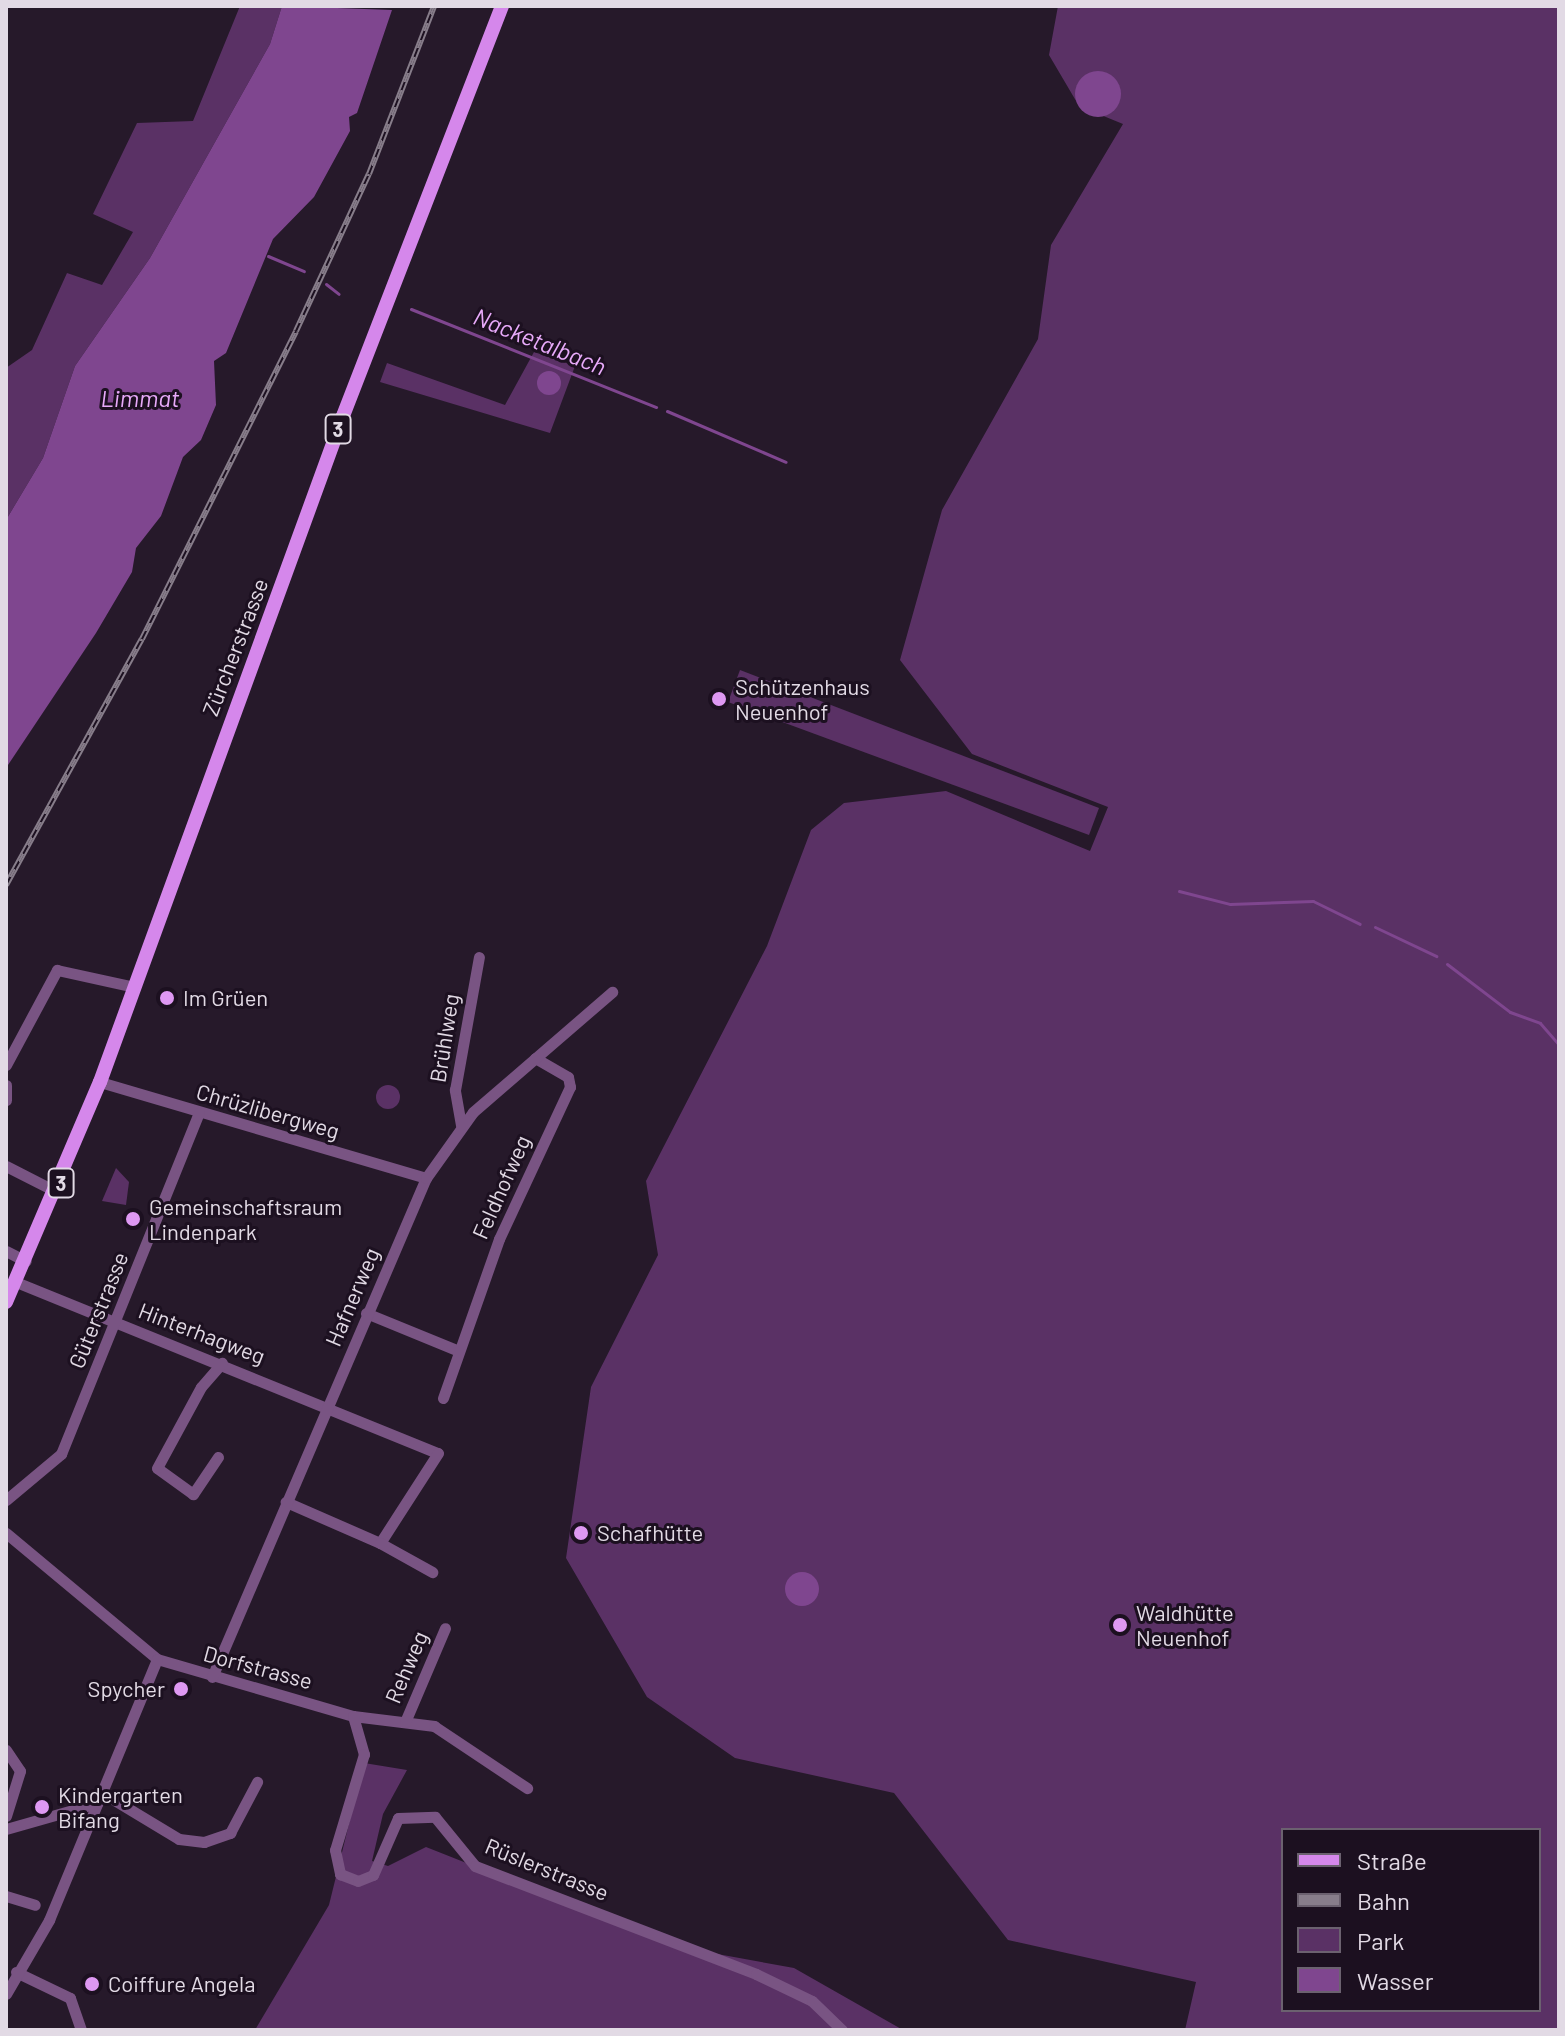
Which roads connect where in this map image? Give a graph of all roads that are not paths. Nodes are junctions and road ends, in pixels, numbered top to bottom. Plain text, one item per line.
1 (502, 6) edge
2 (479, 957) dead end
3 (135, 987) junction
4 (612, 992) dead end
5 (535, 1058) junction
6 (6, 1065) edge
7 (100, 1082) junction
8 (6, 1085) edge
9 (6, 1100) edge
10 (199, 1113) junction
11 (461, 1125) junction
12 (6, 1166) edge
13 (426, 1178) junction
14 (57, 1192) junction
15 (6, 1251) edge
16 (26, 1261) junction
17 (16, 1282) junction
18 (6, 1302) edge
19 (366, 1313) junction
20 (115, 1321) junction
21 (459, 1351) junction
22 (222, 1363) junction
23 (443, 1398) dead end
24 (328, 1405) junction
25 (218, 1457) dead end
26 (6, 1500) edge
27 (286, 1502) junction
28 (6, 1533) edge
29 (380, 1543) junction
30 (432, 1572) dead end
31 (445, 1628) dead end
32 (157, 1659) junction
33 (212, 1677) junction
34 (353, 1716) junction
35 (405, 1722) junction
36 (6, 1750) edge
37 (257, 1782) dead end
38 (527, 1788) dead end
39 (99, 1798) junction
40 (6, 1816) edge
41 (6, 1829) edge
42 (6, 1896) edge
43 (35, 1905) dead end
44 (16, 1972) junction
45 (6, 1994) edge
46 (81, 2030) edge
47 (842, 2030) edge

1 - 3 main road, Zürcherstrasse / 3
2 - 11 street, Brühlweg
3 - 6 street
3 - 7 main road, Zürcherstrasse / 3
4 - 5 street, Hafnerweg
5 - 11 street, Hafnerweg
5 - 21 street, Feldhofweg
7 - 10 street, Chrüzlibergweg
7 - 14 main road, Zürcherstrasse / 3
8 - 9 street
10 - 13 street, Chrüzlibergweg
10 - 20 street, Güterstrasse
11 - 13 street, Hafnerweg
12 - 14 street
13 - 19 street, Hafnerweg
14 - 16 main road, Zürcherstrasse / 3
15 - 16 street
16 - 17 main road, Zürcherstrasse / 3
17 - 18 main road, Zürcherstrasse / 3
17 - 20 street, Hinterhagweg
19 - 21 street
19 - 24 street, Hafnerweg
20 - 22 street, Hinterhagweg
20 - 26 street, Güterstrasse
21 - 23 street, Feldhofweg
22 - 24 street, Hinterhagweg
22 - 25 street
24 - 27 street, Hafnerweg
24 - 29 street, Hinterhagweg
27 - 29 street
27 - 33 street, Hafnerweg
28 - 32 street, Dorfstrasse
29 - 30 street
31 - 35 street, Rehweg
32 - 33 street, Dorfstrasse
32 - 39 street
33 - 34 street, Dorfstrasse
34 - 35 street, Dorfstrasse
34 - 47 street, Rüslerstrasse
35 - 38 street, Dorfstrasse
36 - 40 street
37 - 39 street
39 - 41 street
39 - 44 street
42 - 43 street
44 - 45 street
44 - 46 street

